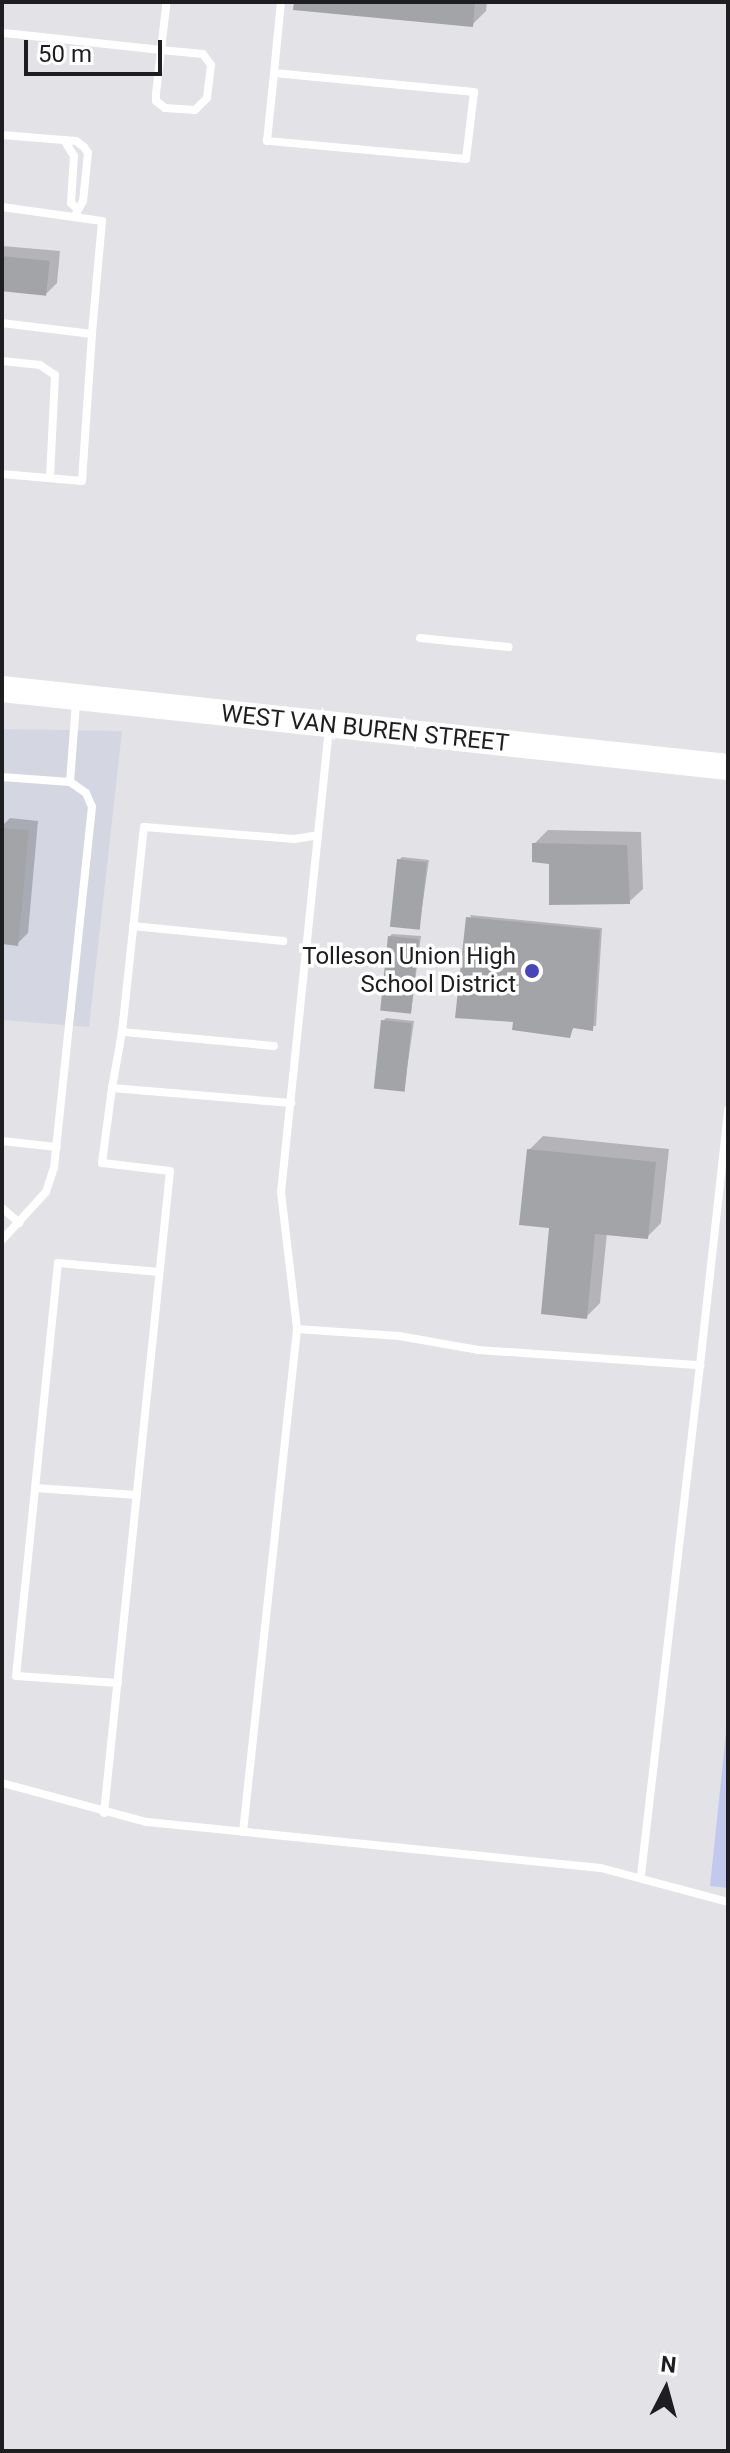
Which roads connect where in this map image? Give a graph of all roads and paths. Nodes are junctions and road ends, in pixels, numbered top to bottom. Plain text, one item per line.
1 (166, 2) edge
2 (281, 2) edge
3 (2, 33) edge
4 (161, 50) junction
5 (274, 73) junction
6 (2, 135) edge
7 (64, 140) junction
8 (2, 207) edge
9 (75, 212) junction
10 (2, 323) edge
11 (92, 334) junction
12 (2, 361) edge
13 (2, 474) edge
14 (50, 478) junction
15 (420, 638) dead end
16 (509, 647) dead end
17 (2, 689) edge
18 (76, 697) junction
19 (329, 727) junction
20 (728, 767) edge
21 (2, 777) edge
22 (70, 782) junction
23 (318, 835) junction
24 (133, 926) junction
25 (283, 941) dead end
26 (122, 1032) junction
27 (274, 1046) dead end
28 (112, 1088) junction
29 (291, 1103) junction
30 (728, 1110) edge
31 (2, 1141) edge
32 (57, 1147) junction
33 (2, 1208) edge
34 (19, 1223) junction
35 (2, 1240) edge
36 (159, 1272) junction
37 (297, 1329) junction
38 (700, 1365) junction
39 (35, 1488) junction
40 (137, 1495) junction
41 (118, 1683) junction
42 (2, 1783) edge
43 (104, 1813) junction
44 (243, 1832) junction
45 (641, 1875) junction
46 (728, 1902) edge

1 - 4 lane
2 - 5 lane
3 - 4 lane
4 - 4 lane
5 - 5 lane
6 - 7 lane
7 - 9 lane
7 - 9 lane
8 - 9 lane
9 - 11 lane
10 - 11 lane
11 - 14 lane
12 - 14 lane
13 - 14 lane
15 - 16 lane
17 - 18 main road, WEST VAN BUREN STREET
18 - 19 main road, WEST VAN BUREN STREET
18 - 22 lane
19 - 20 main road, WEST VAN BUREN STREET
19 - 23 lane
21 - 22 lane
22 - 32 lane
23 - 24 lane
23 - 29 lane
24 - 25 lane
24 - 26 lane
26 - 27 lane
26 - 28 lane
28 - 29 lane
28 - 36 lane
29 - 37 lane
30 - 38 lane
31 - 32 lane
32 - 34 lane
33 - 34 lane
34 - 35 lane
36 - 39 lane
36 - 40 lane
37 - 38 lane
37 - 44 lane
38 - 45 lane
39 - 40 lane
39 - 41 lane
40 - 41 lane
41 - 43 lane
42 - 43 lane
43 - 44 lane
44 - 45 lane
45 - 46 lane

